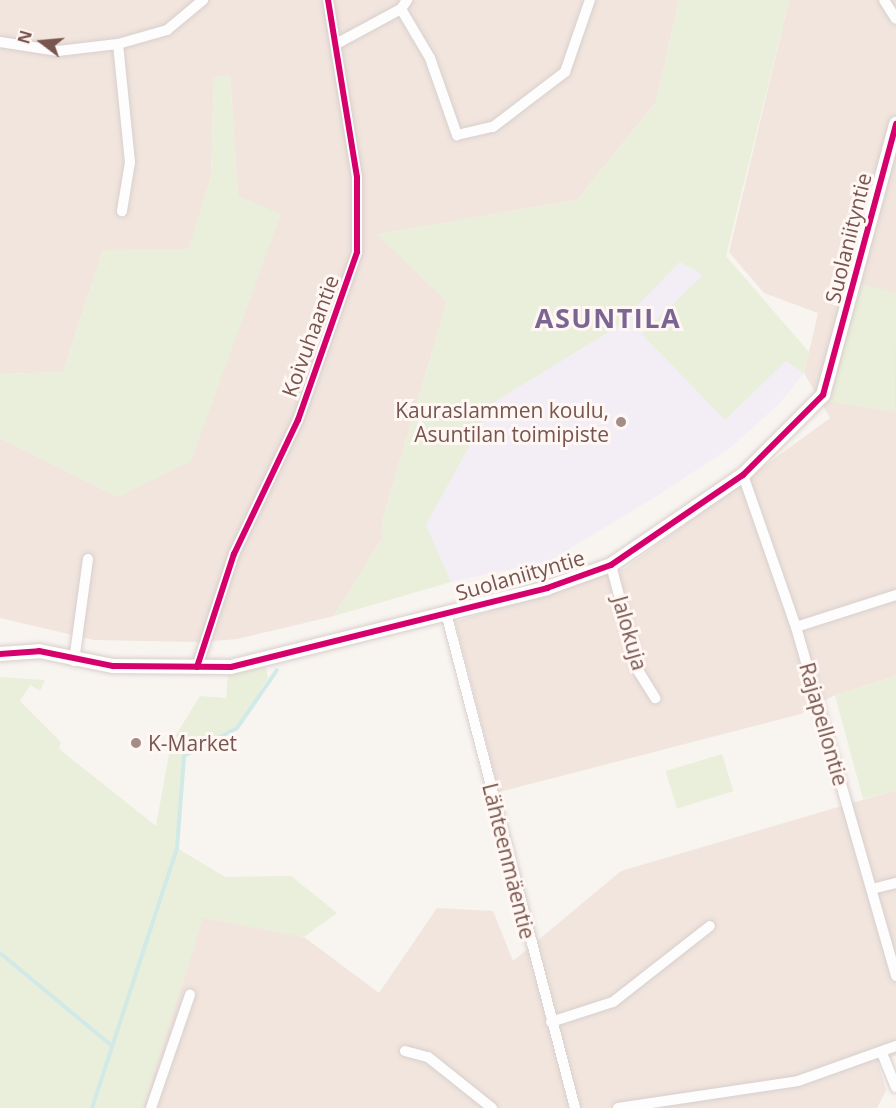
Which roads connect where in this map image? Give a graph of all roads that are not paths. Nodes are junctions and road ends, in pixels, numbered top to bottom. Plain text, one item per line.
1 (203, 0) edge
2 (328, 0) edge
3 (590, 0) edge
4 (885, 0) edge
5 (404, 4) edge
6 (896, 19) edge
7 (0, 42) edge
8 (118, 44) junction
9 (338, 44) junction
10 (896, 124) edge
11 (122, 211) dead end
12 (743, 475) junction
13 (88, 559) dead end
14 (611, 566) junction
15 (896, 595) edge
16 (446, 613) junction
17 (796, 627) junction
18 (0, 654) edge
19 (74, 661) junction
20 (197, 667) junction
21 (655, 698) dead end
22 (896, 883) edge
23 (872, 889) junction
24 (710, 926) dead end
25 (896, 976) edge
26 (190, 995) dead end
27 (551, 1022) junction
28 (896, 1046) edge
29 (405, 1051) dead end
30 (882, 1053) junction
31 (896, 1087) edge
32 (151, 1108) edge
33 (492, 1108) edge
34 (575, 1108) edge
35 (618, 1108) edge

1 - 8 street
2 - 9 street, Koivuhaantie
3 - 5 street
4 - 6 street
5 - 9 street
7 - 8 street
8 - 11 street
9 - 20 street, Koivuhaantie
10 - 12 street, Suolaniityntie
12 - 14 street, Suolaniityntie
12 - 17 street, Rajapellontie
13 - 19 street
14 - 16 street, Suolaniityntie
14 - 21 street, Jalokuja
15 - 17 street
16 - 20 street, Suolaniityntie
16 - 27 street, Lähteenmäentie
17 - 23 street, Rajapellontie
18 - 19 street, Suolaniityntie
19 - 20 street, Suolaniityntie
22 - 23 street
23 - 25 street, Rajapellontie
24 - 27 street
26 - 32 street
27 - 34 street, Lähteenmäentie
28 - 30 street
29 - 33 street
30 - 31 street
30 - 35 street

